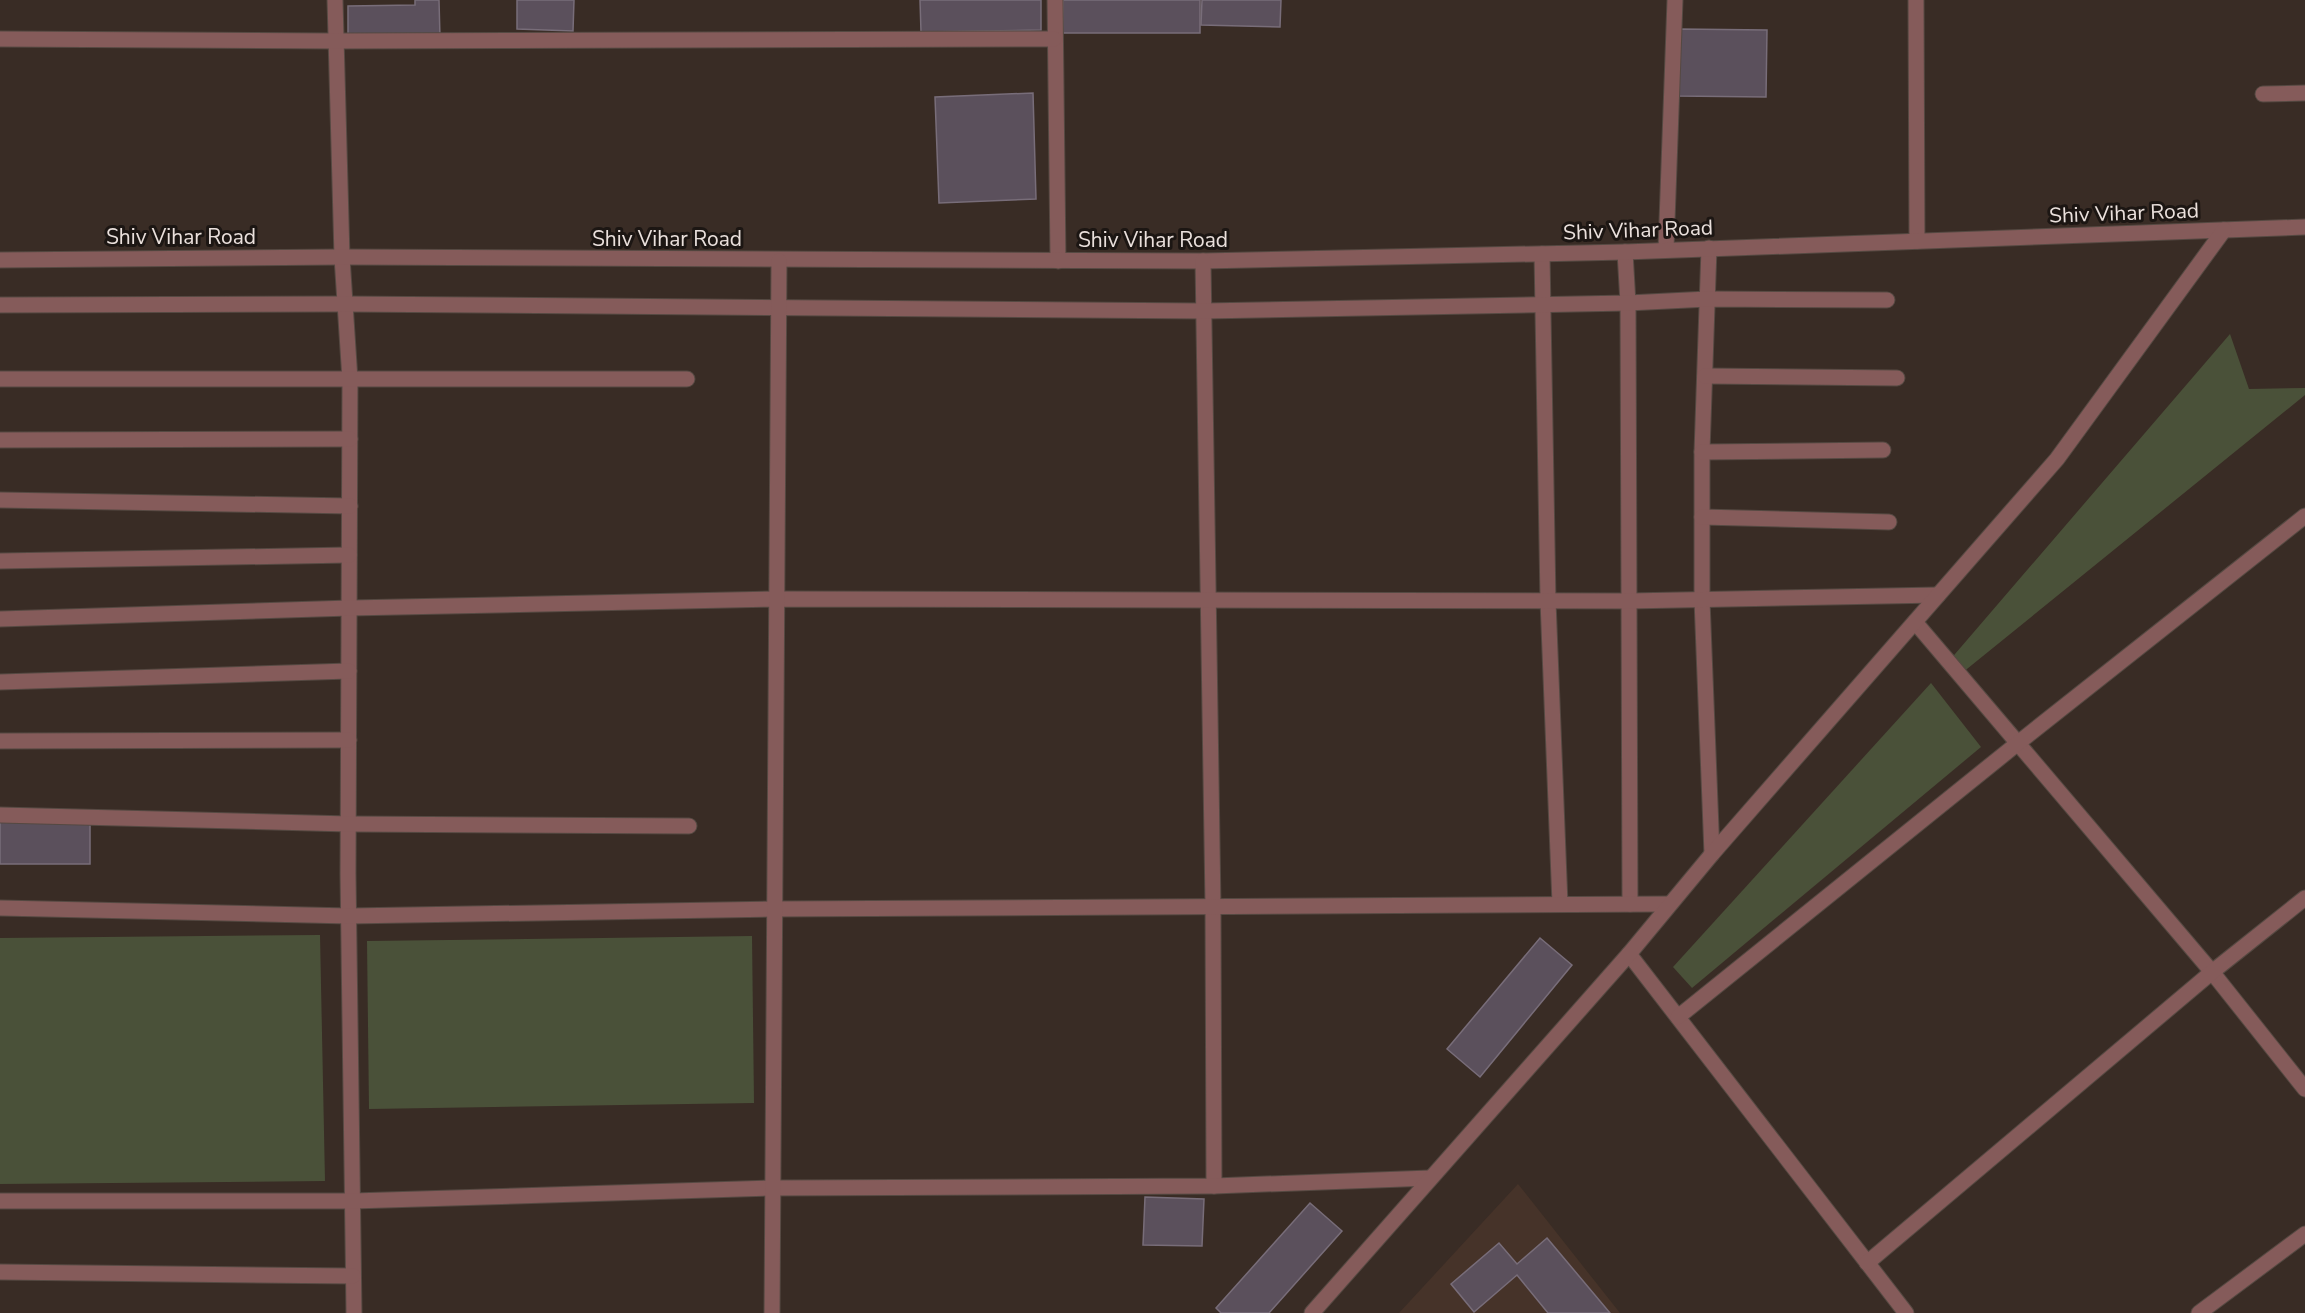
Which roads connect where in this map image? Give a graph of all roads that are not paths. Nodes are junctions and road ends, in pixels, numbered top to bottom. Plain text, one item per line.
1 (335, 0) edge
2 (1055, 0) edge
3 (1675, 0) edge
4 (1916, 0) edge
5 (0, 39) edge
6 (1054, 39) junction
7 (335, 41) junction
8 (2305, 93) edge
9 (2263, 94) dead end
10 (2305, 227) edge
11 (2224, 230) junction
12 (1917, 241) junction
13 (1709, 248) junction
14 (1666, 249) junction
15 (1625, 252) junction
16 (1542, 254) junction
17 (342, 257) junction
18 (0, 260) edge
19 (779, 261) junction
20 (1058, 261) junction
21 (1203, 261) junction
22 (1708, 299) junction
23 (1887, 300) dead end
24 (1544, 303) junction
25 (1628, 303) junction
26 (344, 304) junction
27 (0, 305) edge
28 (779, 309) junction
29 (1204, 311) junction
30 (1705, 376) junction
31 (1897, 378) dead end
32 (0, 379) edge
33 (687, 379) dead end
34 (350, 380) junction
35 (350, 439) junction
36 (0, 440) edge
37 (1883, 450) dead end
38 (1702, 452) junction
39 (0, 500) edge
40 (350, 506) junction
41 (2305, 516) edge
42 (1702, 517) junction
43 (1889, 522) dead end
44 (349, 555) junction
45 (0, 561) edge
46 (1938, 595) junction
47 (1209, 599) junction
48 (777, 600) junction
49 (1701, 600) junction
50 (1548, 601) junction
51 (1629, 601) junction
52 (350, 608) junction
53 (0, 619) edge
54 (1915, 622) junction
55 (349, 671) junction
56 (0, 682) edge
57 (349, 740) junction
58 (0, 741) edge
59 (2018, 743) junction
60 (0, 815) edge
61 (349, 824) junction
62 (689, 826) dead end
63 (1712, 854) junction
64 (2305, 898) edge
65 (1560, 904) junction
66 (1630, 904) junction
67 (1669, 904) junction
68 (1213, 906) junction
69 (0, 908) edge
70 (774, 909) junction
71 (349, 916) junction
72 (1629, 954) junction
73 (2212, 972) junction
74 (1678, 1017) junction
75 (2305, 1089) edge
76 (1430, 1178) junction
77 (1214, 1186) junction
78 (773, 1188) junction
79 (0, 1201) edge
80 (353, 1201) junction
81 (2305, 1234) edge
82 (1867, 1263) junction
83 (0, 1272) edge
84 (354, 1276) junction
85 (354, 1313) edge
86 (772, 1313) edge
87 (1312, 1313) edge
88 (1906, 1313) edge
89 (2199, 1313) edge

1 - 7 street
2 - 6 street
3 - 14 street
4 - 12 street
5 - 7 street
6 - 7 street
6 - 20 street
7 - 17 street
8 - 9 street
10 - 11 street, Shiv Vihar Road
11 - 12 street, Shiv Vihar Road
11 - 46 street
12 - 13 street, Shiv Vihar Road
13 - 14 street, Shiv Vihar Road
13 - 22 street
14 - 15 street, Shiv Vihar Road
15 - 16 street, Shiv Vihar Road
15 - 25 street
16 - 21 street, Shiv Vihar Road
16 - 24 street
17 - 18 street, Shiv Vihar Road
17 - 19 street, Shiv Vihar Road
17 - 26 street
19 - 20 street, Shiv Vihar Road
19 - 28 street
20 - 21 street, Shiv Vihar Road
21 - 29 street
22 - 23 street
22 - 25 street
22 - 30 street
24 - 25 street
24 - 29 street
24 - 50 street
25 - 51 street
26 - 27 street
26 - 28 street
26 - 34 street
28 - 29 street
28 - 48 street
29 - 47 street
30 - 31 street
30 - 38 street
32 - 34 street
33 - 34 street
34 - 35 street
35 - 36 street
35 - 40 street
37 - 38 street
38 - 42 street
39 - 40 street
40 - 44 street
41 - 59 street
42 - 43 street
42 - 49 street
44 - 45 street
44 - 52 street
46 - 49 street
46 - 54 street
47 - 48 street
47 - 50 street
47 - 68 street
48 - 52 street
48 - 70 street
49 - 51 street
49 - 63 street
50 - 51 street
50 - 65 street
51 - 66 street
52 - 53 street
52 - 55 street
54 - 59 street
54 - 63 street
55 - 56 street
55 - 57 street
57 - 58 street
57 - 61 street
59 - 73 street
59 - 74 street
60 - 61 street
61 - 62 street
61 - 71 street
63 - 67 street
64 - 73 street
65 - 66 street
65 - 68 street
66 - 67 street
67 - 72 street
68 - 70 street
68 - 77 street
69 - 71 street
70 - 71 street
70 - 78 street
71 - 80 street
72 - 74 street
72 - 76 street
73 - 75 street
73 - 82 street
74 - 82 street
76 - 77 street
76 - 87 street
77 - 78 street
78 - 80 street
78 - 86 street
79 - 80 street
80 - 84 street
81 - 89 street
82 - 88 street
83 - 84 street
84 - 85 street

